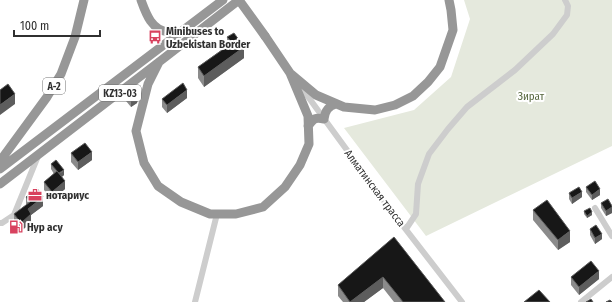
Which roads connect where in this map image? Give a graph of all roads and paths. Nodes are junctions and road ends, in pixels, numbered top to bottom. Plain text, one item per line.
1 (84, 0) edge
2 (141, 0) edge
3 (224, 0) edge
4 (239, 0) edge
5 (449, 0) edge
6 (565, 0) edge
7 (184, 30) junction
8 (194, 36) junction
9 (159, 62) junction
10 (290, 73) junction
11 (336, 104) junction
12 (324, 119) junction
13 (308, 126) junction
14 (31, 145) junction
15 (39, 155) junction
16 (0, 160) edge
17 (0, 168) edge
18 (0, 184) edge
19 (594, 208) dead end
20 (217, 214) junction
21 (0, 223) edge
22 (406, 229) junction
23 (612, 236) edge
24 (612, 277) edge
25 (194, 302) edge
26 (462, 302) edge
27 (581, 302) edge

1 - 16 highway, A-2
2 - 7 highway
3 - 7 highway, KZ13-03
4 - 8 highway, KZ13-03
4 - 10 highway, bridge
5 - 11 highway
6 - 22 street
7 - 8 highway
7 - 14 highway, KZ13-03
8 - 9 highway, KZ13-03
9 - 15 highway, KZ13-03
9 - 20 highway
10 - 11 highway
10 - 12 street, Алматинская трасса
10 - 13 highway
11 - 12 highway
12 - 13 highway
12 - 22 street, Алматинская трасса
13 - 20 highway
14 - 15 highway
14 - 17 highway, KZ13-03
15 - 18 highway, KZ13-03
15 - 21 street
19 - 23 street
20 - 25 street
22 - 26 street, Алматинская трасса
24 - 27 street

